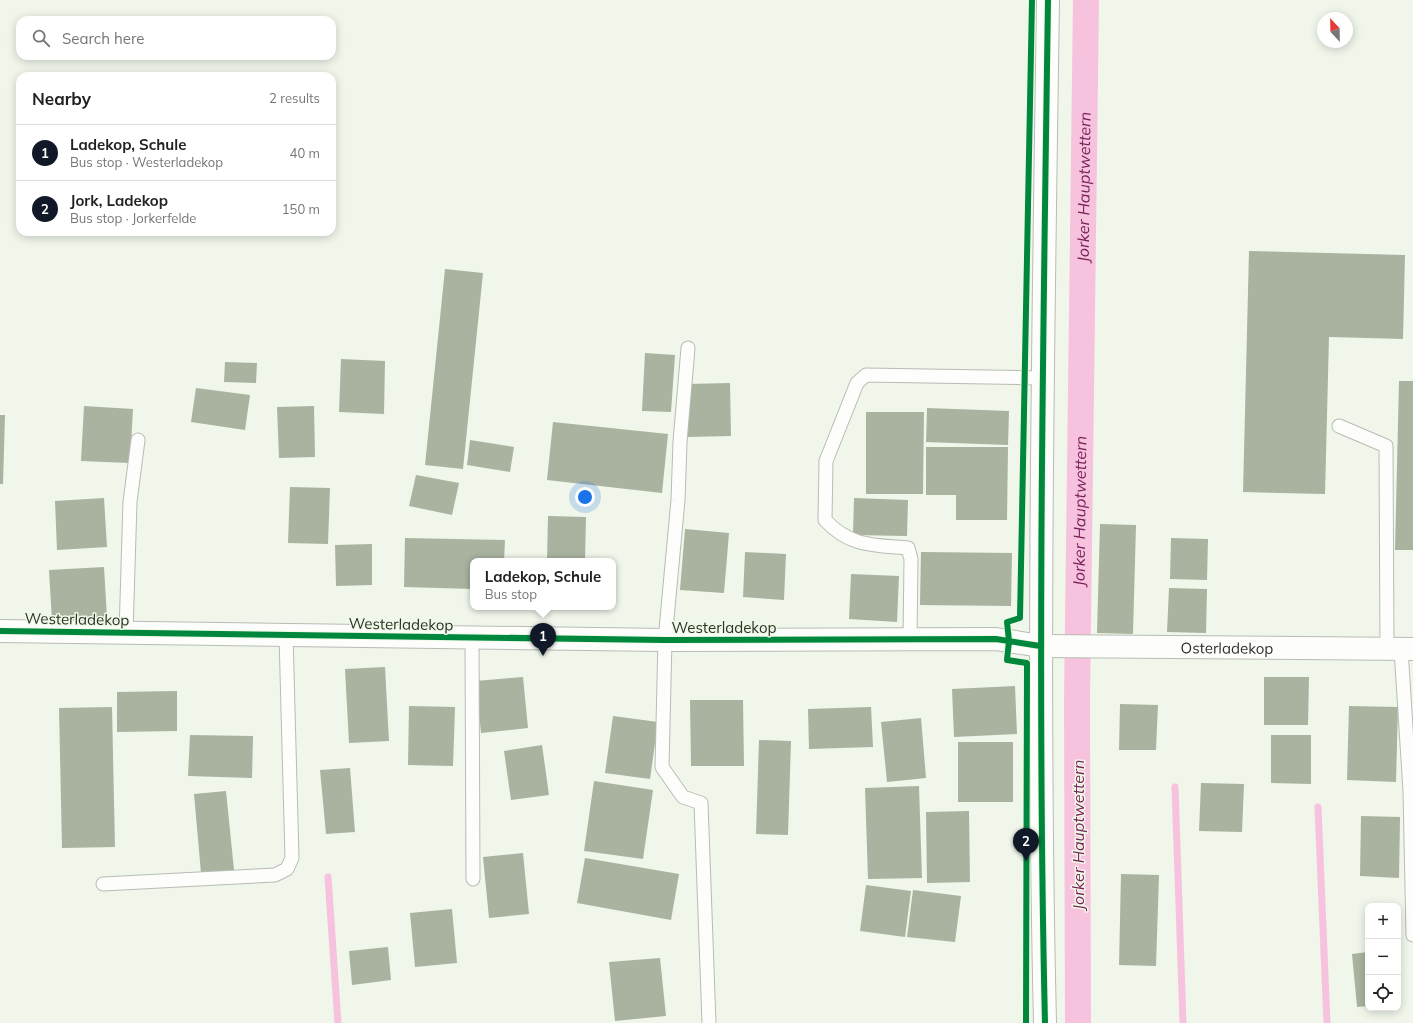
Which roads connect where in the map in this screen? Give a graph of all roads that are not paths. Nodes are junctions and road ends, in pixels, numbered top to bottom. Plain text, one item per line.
1 (1048, 0) edge
2 (688, 348) dead end
3 (1043, 378) junction
4 (1339, 426) dead end
5 (138, 440) dead end
6 (0, 631) edge
7 (126, 633) junction
8 (286, 635) junction
9 (472, 638) junction
10 (910, 639) junction
11 (665, 640) junction
12 (1051, 646) junction
13 (1401, 649) edge
14 (473, 879) dead end
15 (103, 884) dead end
16 (1413, 935) edge
17 (709, 1023) edge
18 (1045, 1023) edge

1 - 3 street
2 - 11 lane
3 - 10 lane
3 - 12 street
4 - 13 lane
5 - 7 lane
6 - 7 street, Westerladekop
7 - 8 street, Westerladekop
8 - 9 street, Westerladekop
8 - 15 lane
9 - 11 street, Westerladekop
9 - 14 lane
10 - 11 street, Westerladekop
10 - 12 street, Westerladekop
11 - 17 lane
12 - 13 street, Osterladekop
12 - 18 street
13 - 16 lane

